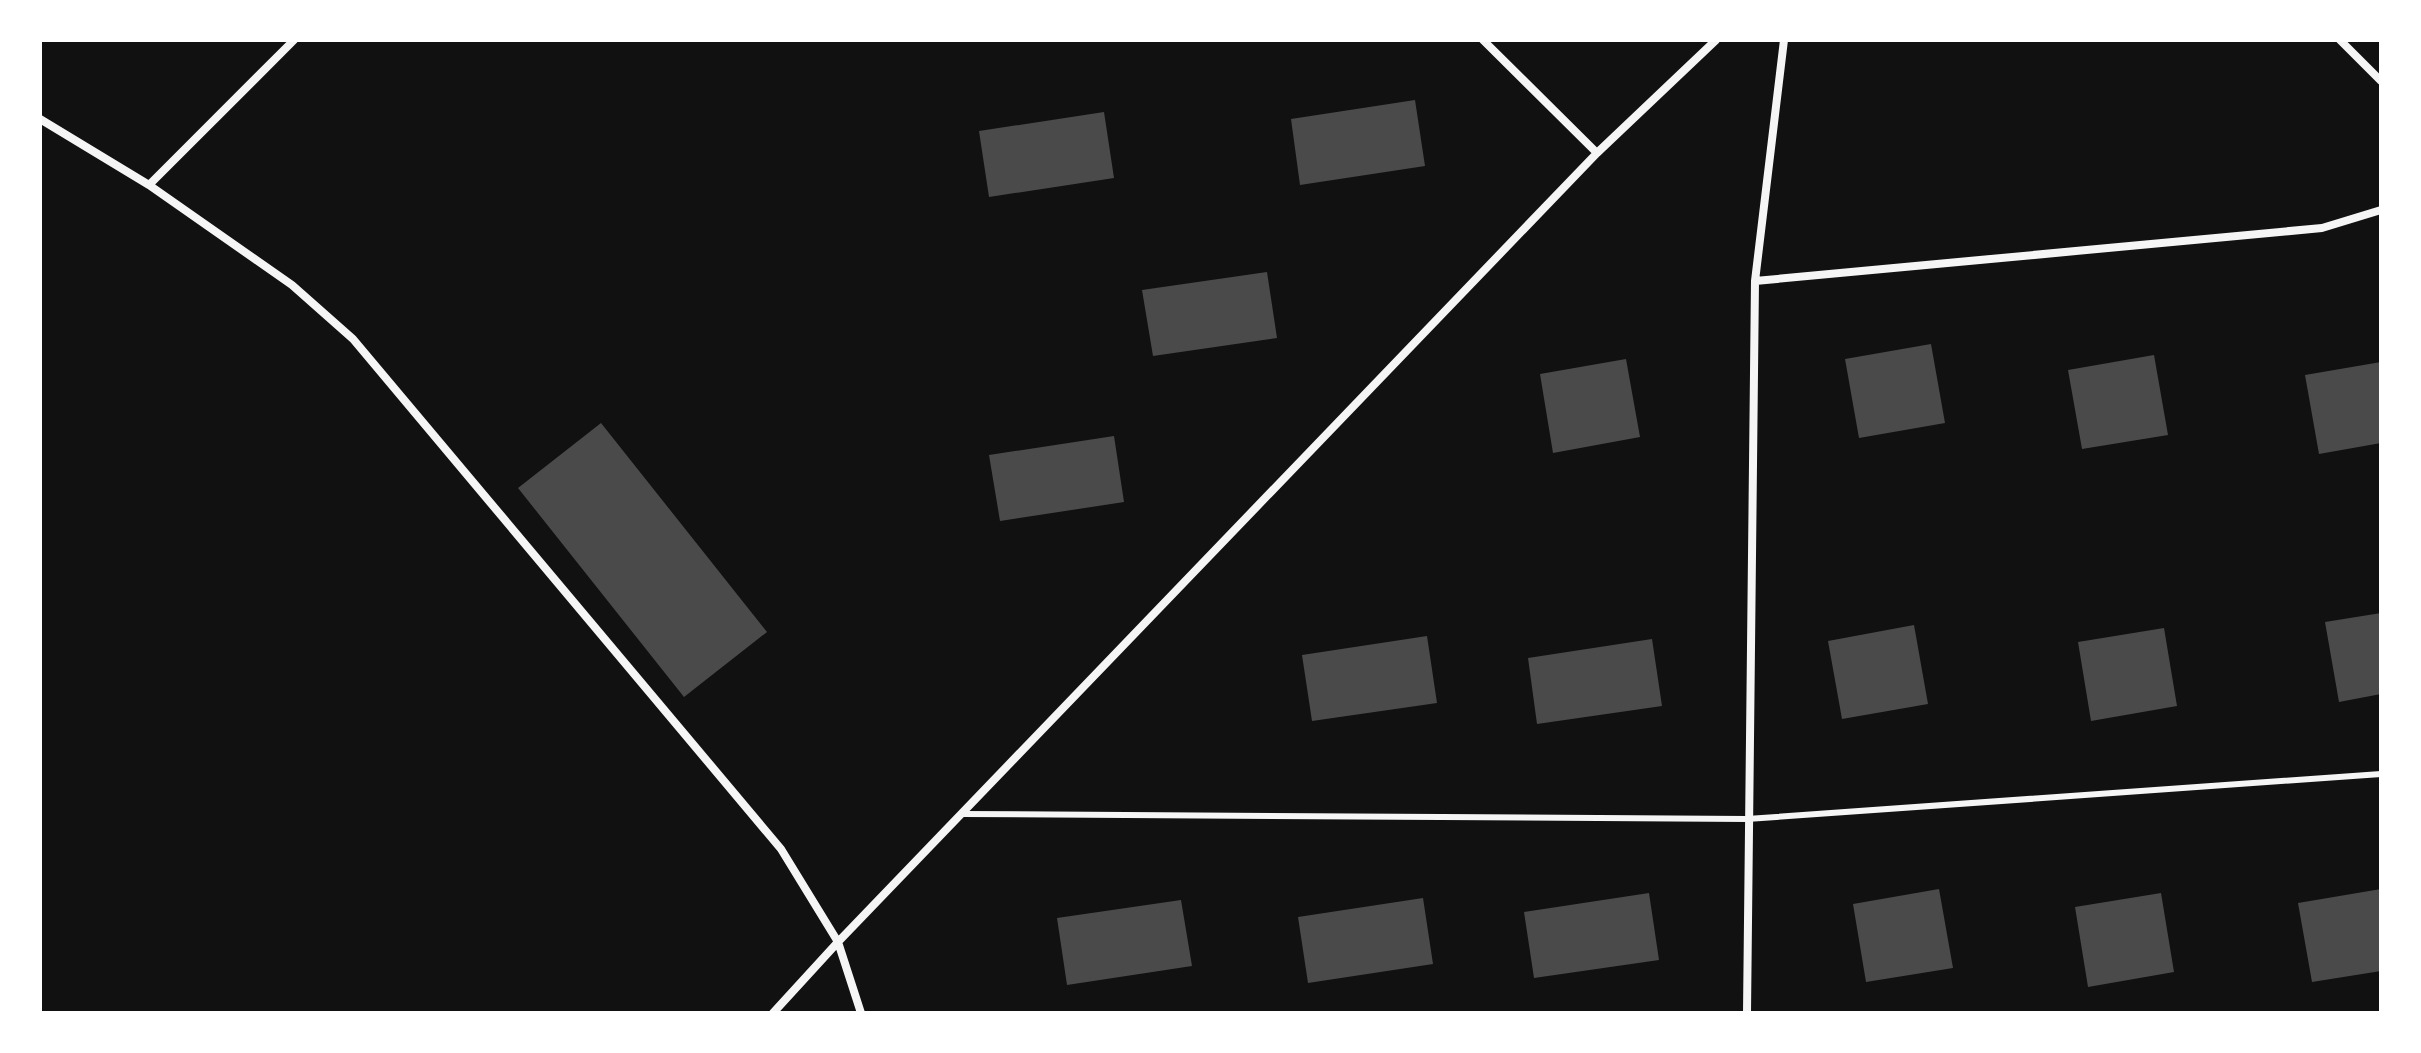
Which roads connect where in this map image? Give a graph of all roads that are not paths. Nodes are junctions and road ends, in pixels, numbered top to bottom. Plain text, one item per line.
1 (294, 40) edge
2 (1483, 40) edge
3 (1716, 40) edge
4 (1784, 40) edge
5 (2340, 40) edge
6 (2381, 81) edge
7 (40, 119) edge
8 (1597, 153) junction
9 (149, 185) junction
10 (2381, 210) edge
11 (1755, 281) junction
12 (2381, 774) edge
13 (962, 814) junction
14 (1747, 819) junction
15 (838, 942) junction
16 (773, 1013) edge
17 (861, 1013) edge
18 (1747, 1013) edge

1 - 9 street
2 - 8 street
3 - 8 street
4 - 11 street
5 - 6 street
7 - 9 street
8 - 13 street
9 - 15 street
10 - 11 street
11 - 14 street
12 - 14 lane
13 - 14 lane
13 - 15 street
14 - 18 street
15 - 16 street
15 - 17 street

